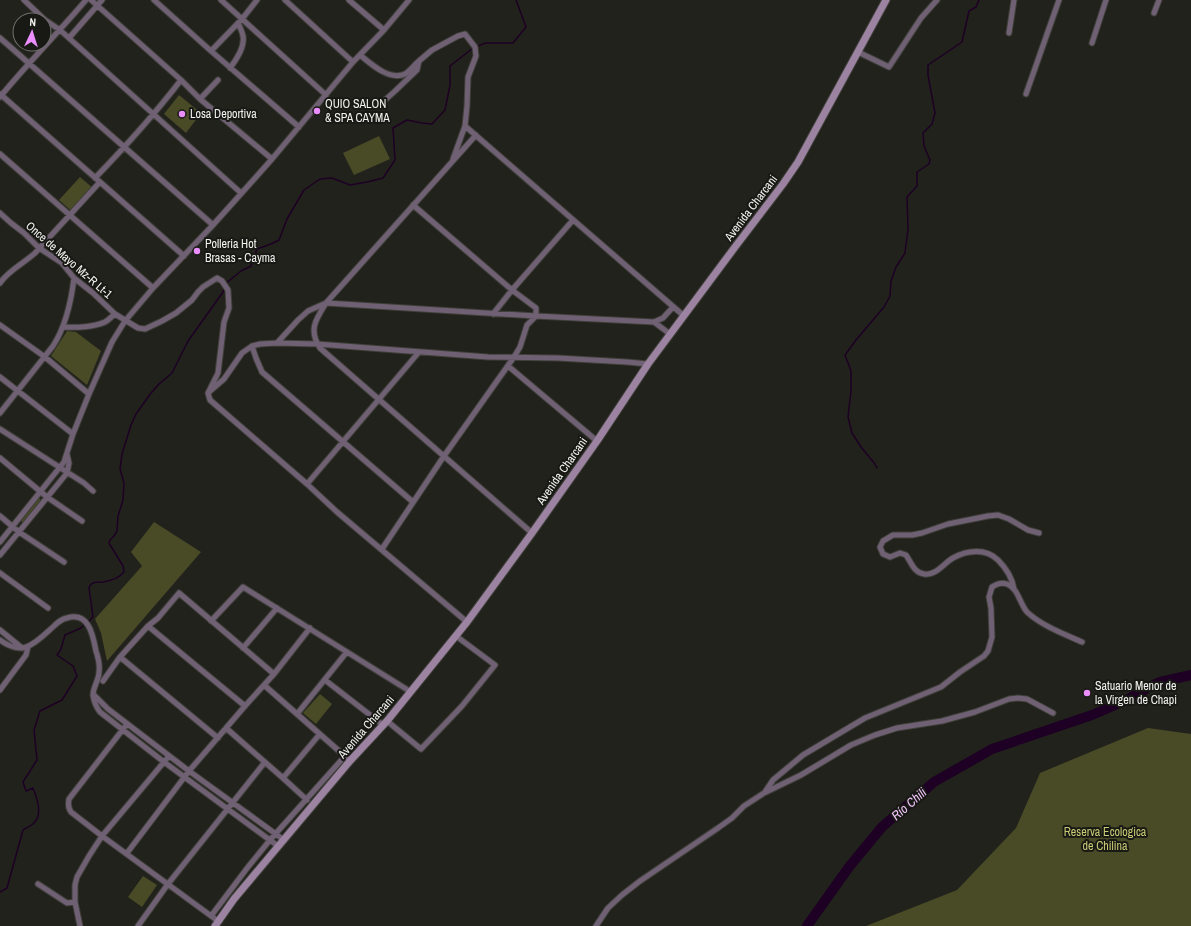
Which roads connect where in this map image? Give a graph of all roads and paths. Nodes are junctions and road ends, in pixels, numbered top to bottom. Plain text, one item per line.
1 (24, 0) edge
2 (86, 0) edge
3 (91, 0) edge
4 (102, 0) edge
5 (154, 0) edge
6 (221, 0) edge
7 (257, 0) edge
8 (285, 0) edge
9 (349, 0) edge
10 (409, 0) edge
11 (886, 0) edge
12 (937, 0) edge
13 (1014, 0) edge
14 (1059, 0) edge
15 (1106, 0) edge
16 (1159, 0) edge
17 (97, 5) junction
18 (1154, 13) dead end
19 (240, 21) junction
20 (60, 30) junction
21 (384, 30) junction
22 (1008, 33) dead end
23 (0, 38) edge
24 (69, 38) junction
25 (1092, 43) dead end
26 (211, 51) junction
27 (858, 52) junction
28 (360, 55) junction
29 (419, 61) junction
30 (353, 62) junction
31 (29, 63) junction
32 (230, 68) junction
33 (181, 80) junction
34 (218, 80) dead end
35 (1026, 94) dead end
36 (326, 95) junction
37 (0, 96) edge
38 (200, 99) junction
39 (385, 100) dead end
40 (154, 115) junction
41 (299, 126) junction
42 (465, 126) junction
43 (476, 135) junction
44 (125, 147) junction
45 (0, 154) edge
46 (272, 159) junction
47 (452, 162) junction
48 (94, 178) junction
49 (99, 183) junction
50 (241, 193) junction
51 (413, 205) junction
52 (0, 213) edge
53 (70, 215) junction
54 (573, 220) junction
55 (213, 225) junction
56 (39, 248) junction
57 (184, 256) junction
58 (74, 278) junction
59 (0, 283) edge
60 (153, 288) junction
61 (512, 290) junction
62 (326, 303) junction
63 (673, 308) junction
64 (115, 314) junction
65 (493, 314) junction
66 (536, 316) junction
67 (684, 316) junction
68 (125, 321) junction
69 (654, 322) junction
70 (0, 325) edge
71 (64, 327) junction
72 (670, 334) junction
73 (277, 343) junction
74 (317, 344) junction
75 (252, 346) junction
76 (419, 352) junction
77 (45, 357) junction
78 (514, 357) junction
79 (648, 364) junction
80 (508, 366) junction
81 (0, 377) edge
82 (18, 391) junction
83 (208, 393) junction
84 (89, 394) junction
85 (379, 399) junction
86 (0, 413) edge
87 (0, 429) edge
88 (73, 434) junction
89 (597, 441) junction
90 (343, 442) junction
91 (68, 454) junction
92 (444, 456) junction
93 (0, 458) edge
94 (60, 468) junction
95 (67, 472) junction
96 (307, 484) junction
97 (93, 491) dead end
98 (42, 492) junction
99 (47, 497) junction
100 (413, 502) junction
101 (0, 516) edge
102 (82, 521) dead end
103 (13, 526) junction
104 (20, 532) junction
105 (532, 533) junction
106 (1040, 533) dead end
107 (0, 542) edge
108 (382, 549) junction
109 (0, 555) edge
110 (64, 562) dead end
111 (0, 573) edge
112 (1014, 590) junction
113 (48, 608) dead end
114 (277, 608) junction
115 (211, 621) junction
116 (467, 622) junction
117 (148, 626) junction
118 (310, 628) junction
119 (0, 630) edge
120 (456, 636) junction
121 (0, 640) edge
122 (1082, 642) dead end
123 (25, 648) junction
124 (243, 648) junction
125 (346, 653) junction
126 (120, 657) junction
127 (274, 674) junction
128 (326, 680) junction
129 (103, 681) dead end
130 (264, 685) junction
131 (0, 690) edge
132 (411, 692) junction
133 (93, 694) junction
134 (245, 706) junction
135 (1053, 713) dead end
136 (297, 714) junction
137 (385, 723) junction
138 (127, 724) junction
139 (226, 728) junction
140 (123, 729) junction
141 (319, 735) junction
142 (218, 738) junction
143 (169, 756) junction
144 (344, 756) junction
145 (351, 761) junction
146 (164, 762) junction
147 (265, 762) junction
148 (189, 771) junction
149 (185, 777) junction
150 (283, 778) junction
151 (764, 793) junction
152 (307, 800) junction
153 (232, 803) junction
154 (228, 809) junction
155 (275, 835) junction
156 (102, 836) junction
157 (270, 840) junction
158 (281, 843) junction
159 (127, 853) junction
160 (38, 884) dead end
161 (168, 884) junction
162 (75, 902) junction
163 (211, 916) junction
164 (216, 923) edge
165 (80, 926) edge
166 (138, 926) edge
167 (596, 926) edge

1 - 20 street
2 - 20 street
3 - 17 street
4 - 17 street
5 - 26 street
6 - 19 street
7 - 19 street
8 - 30 street
9 - 21 street
10 - 21 street
11 - 27 main road, Avenida Charcani
12 - 27 street
13 - 22 street
14 - 35 street
15 - 25 street
16 - 18 street
17 - 24 street
17 - 33 street
19 - 26 street
19 - 32 street
19 - 36 street
20 - 24 street
20 - 31 street
21 - 28 street
23 - 31 street
24 - 40 street
26 - 32 street
27 - 67 main road, Avenida Charcani
28 - 29 street
28 - 30 street
29 - 39 street
29 - 42 street
30 - 36 street
31 - 37 street
31 - 44 street
32 - 41 street
33 - 38 street
33 - 40 street
34 - 38 street
36 - 41 street
37 - 48 street
38 - 46 street
40 - 44 street
40 - 50 street
41 - 46 street
42 - 43 street
42 - 47 street
43 - 47 street
43 - 54 street
44 - 48 street
44 - 55 street
45 - 53 street
46 - 50 street
47 - 51 street
48 - 49 street
49 - 53 street
49 - 57 street
50 - 55 street
51 - 61 street
51 - 62 street
52 - 56 street, Once de Mayo Mz-R Lt-1
53 - 56 street
53 - 60 street
54 - 61 street
54 - 63 street
55 - 57 street
56 - 58 street, Once de Mayo Mz-R Lt-1
56 - 59 street
57 - 60 street
58 - 64 street, Once de Mayo Mz-R Lt-1
58 - 71 street
60 - 68 street
61 - 65 street
61 - 66 street
62 - 65 street
62 - 73 street
62 - 74 street
63 - 67 street
63 - 69 street
64 - 68 street, Once de Mayo Mz-R Lt-1
64 - 71 street
65 - 66 street
66 - 69 street
66 - 78 street
67 - 72 main road, Avenida Charcani
68 - 83 street, Once de Mayo Mz-R Lt-1
68 - 84 street
69 - 72 street
70 - 77 street
71 - 77 street
72 - 79 main road, Avenida Charcani
73 - 74 street
73 - 75 street
74 - 76 street
74 - 85 street
75 - 83 street
75 - 90 street
76 - 78 street
76 - 85 street
77 - 82 street
77 - 84 street
78 - 79 street
78 - 80 street
79 - 89 main road, Avenida Charcani
80 - 89 street
80 - 92 street
81 - 82 street
82 - 86 street
82 - 88 street
83 - 96 street
84 - 88 street
85 - 90 street
85 - 92 street
87 - 94 street
88 - 91 street
89 - 105 main road, Avenida Charcani
90 - 96 street
90 - 100 street
91 - 94 street
91 - 95 street
92 - 100 street
92 - 105 street
93 - 98 street
94 - 95 street
94 - 98 street
95 - 97 street
95 - 99 street
96 - 108 street
98 - 99 street
98 - 103 street
99 - 102 street
99 - 104 street
100 - 108 street
101 - 103 street
103 - 104 street
103 - 107 street
104 - 109 street
104 - 110 street
105 - 116 main road, Avenida Charcani
106 - 112 street
108 - 116 street
111 - 113 street
112 - 122 street
112 - 151 street
114 - 115 street
114 - 118 street
114 - 124 street
115 - 117 street
115 - 124 street
116 - 120 main road, Avenida Charcani
117 - 126 street
117 - 134 street
118 - 125 street
118 - 127 street
119 - 123 street
120 - 132 main road, Avenida Charcani
120 - 137 street
121 - 123 street
123 - 131 street
123 - 133 street
124 - 127 street
125 - 128 street
125 - 132 street
126 - 129 street
126 - 142 street
127 - 130 street
128 - 136 street
128 - 137 street
130 - 134 street
130 - 136 street
132 - 137 main road, Avenida Charcani
133 - 138 street
133 - 140 street
134 - 139 street
135 - 151 street
136 - 141 street
137 - 145 main road, Avenida Charcani
138 - 140 street
138 - 143 street
139 - 142 street
139 - 147 street
140 - 146 street
140 - 156 street
141 - 144 street
141 - 150 street
142 - 148 street
143 - 146 street
143 - 148 street
144 - 145 street
144 - 152 street
145 - 158 main road, Avenida Charcani
146 - 149 street
146 - 156 street
147 - 150 street
147 - 153 street
148 - 149 street
148 - 153 street
149 - 154 street
149 - 159 street
150 - 152 street
151 - 167 street
152 - 155 street
153 - 154 street
153 - 155 street
154 - 157 street
154 - 161 street
155 - 157 street
155 - 158 street
156 - 159 street
156 - 162 street
157 - 158 street
157 - 163 street
158 - 164 main road, Avenida Charcani
159 - 161 street
160 - 162 street
161 - 163 street
161 - 166 street
162 - 165 street
163 - 164 street

